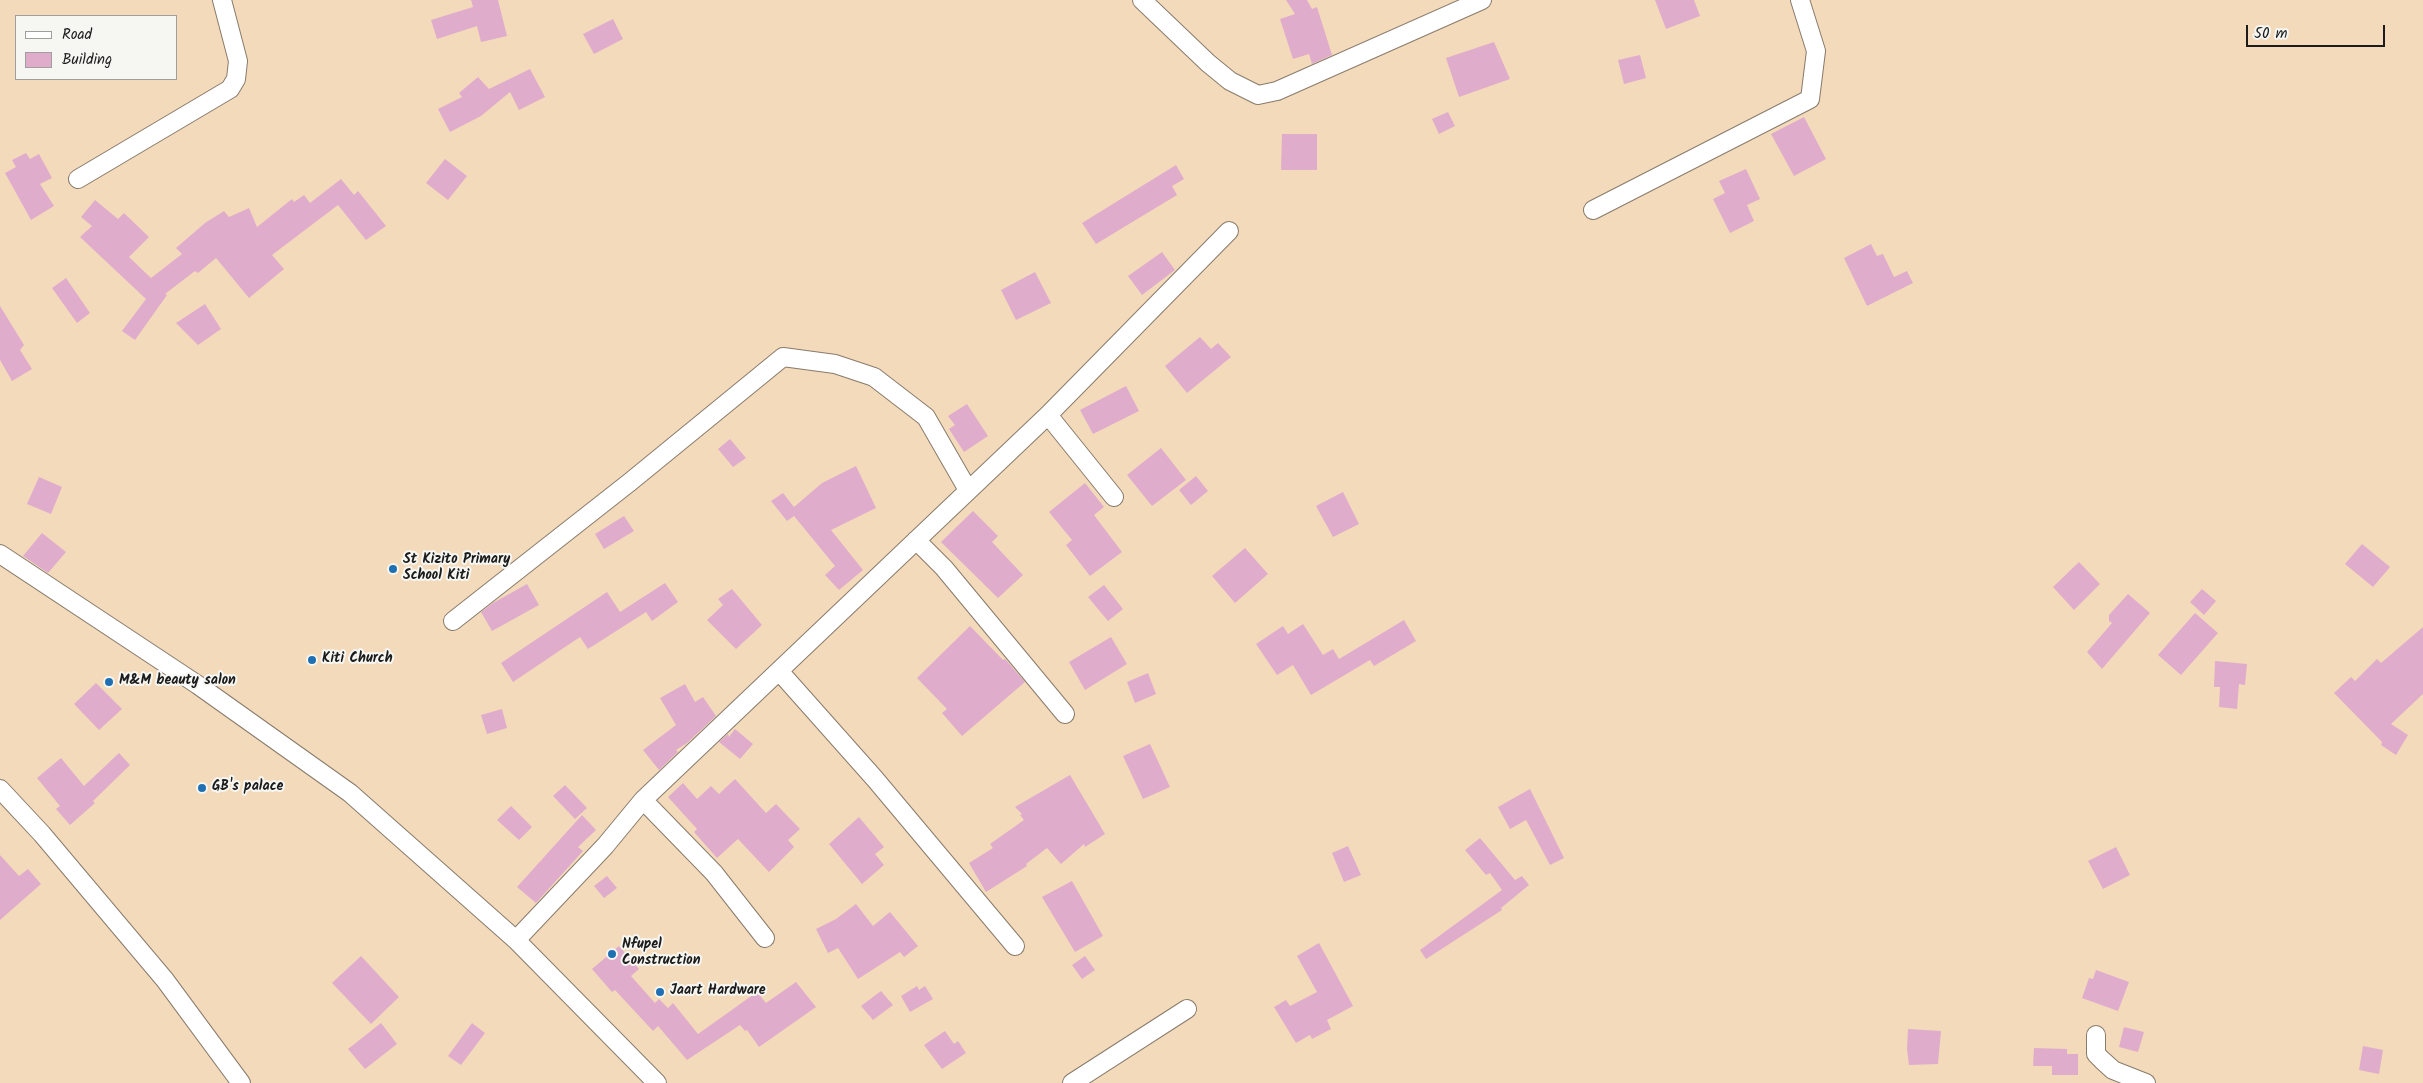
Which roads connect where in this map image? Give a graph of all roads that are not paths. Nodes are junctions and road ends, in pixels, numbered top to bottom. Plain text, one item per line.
1 (222, 0) edge
2 (1142, 0) edge
3 (1482, 0) edge
4 (1800, 0) edge
5 (78, 179) dead end
6 (1593, 210) dead end
7 (1229, 231) dead end
8 (1048, 415) junction
9 (968, 490) junction
10 (1114, 497) dead end
11 (916, 540) junction
12 (0, 554) edge
13 (453, 621) dead end
14 (779, 671) junction
15 (1065, 714) dead end
16 (0, 789) edge
17 (643, 800) junction
18 (765, 938) dead end
19 (516, 940) junction
20 (1015, 946) dead end
21 (1187, 1009) dead end
22 (2096, 1035) dead end
23 (241, 1083) edge
24 (657, 1083) edge
25 (1072, 1083) edge
26 (2146, 1083) edge

1 - 5 street
2 - 3 street
4 - 6 street
7 - 8 street
8 - 9 street
8 - 10 street
9 - 11 street
9 - 13 street
11 - 14 street
11 - 15 street
12 - 19 street
14 - 17 street
14 - 20 street
16 - 23 street
17 - 18 street
17 - 19 street
19 - 24 street
21 - 25 street
22 - 26 street

